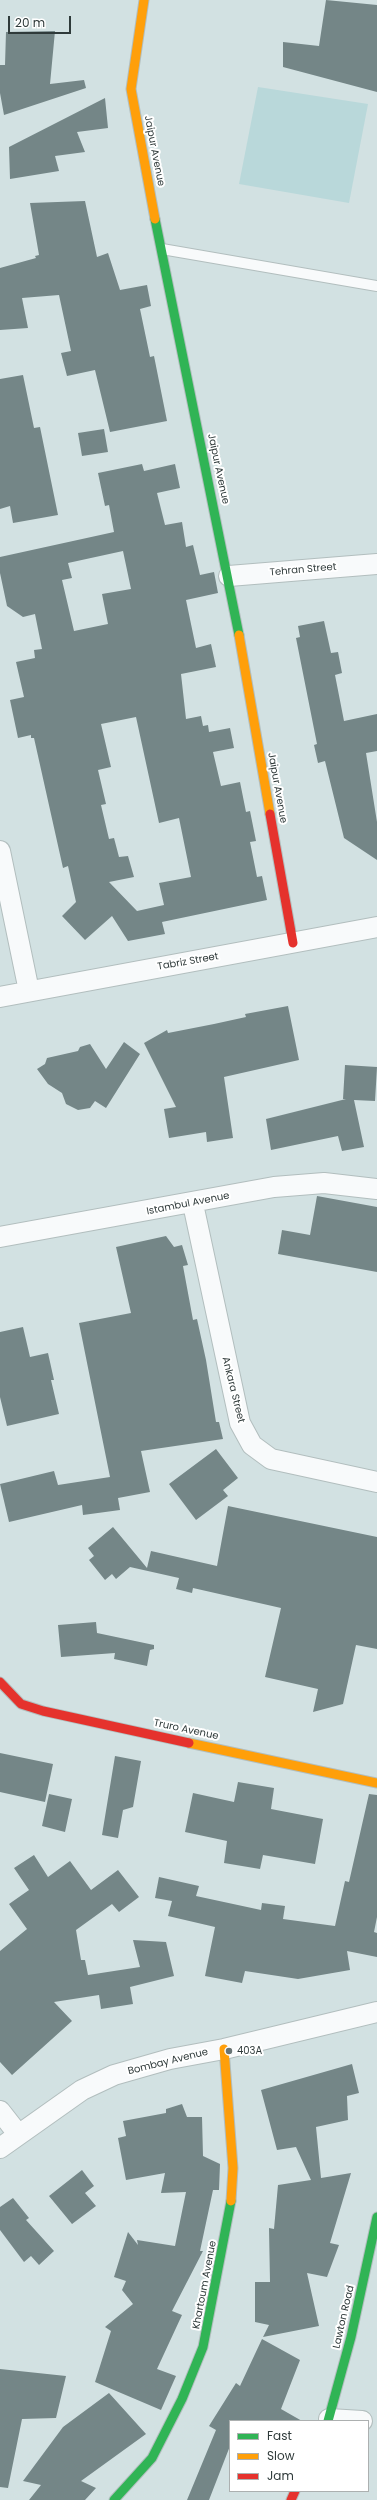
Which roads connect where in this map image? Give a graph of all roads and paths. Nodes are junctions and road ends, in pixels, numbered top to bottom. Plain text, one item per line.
1 (144, 0) edge
2 (162, 249) junction
3 (377, 286) edge
4 (377, 564) edge
5 (229, 576) junction
6 (0, 851) edge
7 (377, 927) edge
8 (293, 943) junction
9 (29, 991) junction
10 (0, 997) edge
11 (377, 1189) edge
12 (193, 1204) junction
13 (0, 1237) edge
14 (377, 1482) edge
15 (0, 1682) edge
16 (377, 1783) edge
17 (377, 2012) edge
18 (224, 2049) junction
19 (0, 2110) edge
20 (18, 2134) junction
21 (0, 2148) edge
22 (377, 2217) edge
23 (329, 2420) edge
24 (114, 2500) edge

1 - 2 street, Jaipur Avenue
2 - 3 lane
2 - 5 street, Jaipur Avenue
4 - 5 street, Tehran Street
5 - 8 street, Jaipur Avenue
6 - 9 street
7 - 8 street, Tabriz Street
8 - 9 street, Tabriz Street
9 - 10 street, Tabriz Street
11 - 12 street, Istambul Avenue
12 - 13 street, Istambul Avenue
12 - 14 street, Ankara Street
15 - 16 street, Truro Avenue
17 - 18 street, Bombay Avenue
18 - 20 street, Bombay Avenue
18 - 24 street, Khartoum Avenue
19 - 20 street
20 - 21 street, Bombay Avenue
22 - 23 street, Lawton Road

